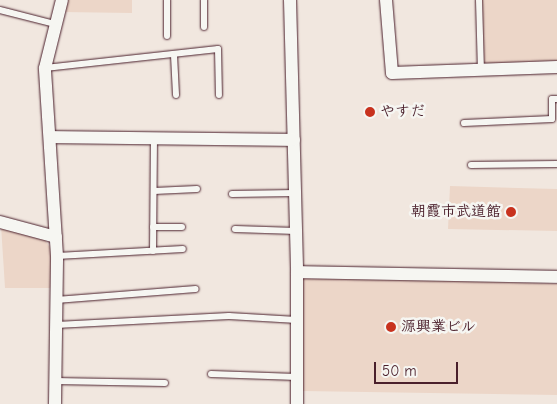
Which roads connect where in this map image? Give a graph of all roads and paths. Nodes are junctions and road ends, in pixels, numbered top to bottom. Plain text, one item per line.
1 (62, 0) edge
2 (167, 0) edge
3 (204, 0) edge
4 (290, 0) edge
5 (386, 0) edge
6 (479, 0) edge
7 (0, 10) edge
8 (55, 24) junction
9 (204, 27) dead end
10 (167, 36) dead end
11 (174, 55) junction
12 (557, 67) edge
13 (45, 68) junction
14 (481, 70) junction
15 (176, 94) dead end
16 (219, 95) dead end
17 (557, 99) edge
18 (464, 123) dead end
19 (50, 138) junction
20 (154, 138) junction
21 (294, 140) junction
22 (557, 164) edge
23 (471, 165) dead end
24 (197, 189) dead end
25 (154, 191) junction
26 (232, 194) dead end
27 (295, 194) junction
28 (0, 222) edge
29 (153, 227) junction
30 (182, 227) dead end
31 (235, 229) dead end
32 (296, 231) junction
33 (56, 237) junction
34 (183, 249) dead end
35 (153, 251) junction
36 (57, 256) junction
37 (297, 272) junction
38 (557, 277) edge
39 (196, 289) dead end
40 (55, 300) junction
41 (297, 320) junction
42 (55, 325) junction
43 (211, 374) dead end
44 (297, 377) junction
45 (55, 381) junction
46 (165, 383) dead end
47 (55, 404) edge
48 (297, 404) edge

1 - 8 street
2 - 10 lane
3 - 9 lane
4 - 21 street
5 - 14 street
6 - 14 lane
7 - 8 lane
8 - 13 street
11 - 13 lane
11 - 15 lane
11 - 16 lane
12 - 14 street
13 - 19 street
17 - 18 lane
19 - 20 street
19 - 33 street
20 - 21 street
20 - 25 lane
21 - 27 street
22 - 23 lane
24 - 25 lane
25 - 29 lane
26 - 27 lane
27 - 32 street
28 - 33 street
29 - 30 lane
29 - 35 lane
31 - 32 lane
32 - 37 street
33 - 36 street
34 - 35 lane
35 - 36 lane
36 - 40 street
37 - 38 street
37 - 41 street
39 - 40 lane
40 - 42 street
41 - 42 lane
41 - 44 street
42 - 45 street
43 - 44 lane
44 - 48 street
45 - 46 lane
45 - 47 street

